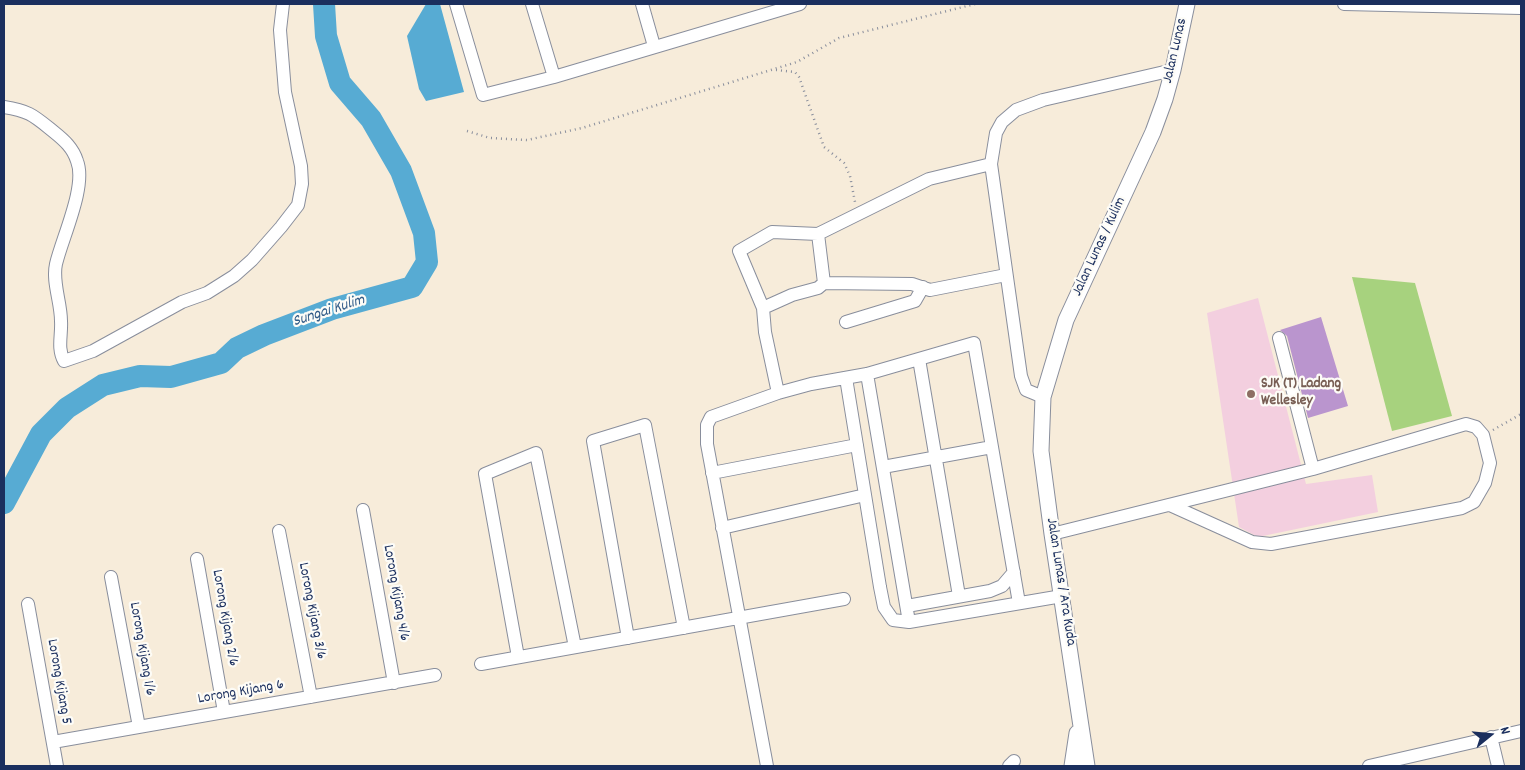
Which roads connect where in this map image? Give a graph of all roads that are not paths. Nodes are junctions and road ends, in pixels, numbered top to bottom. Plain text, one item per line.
1 (282, 4) edge
2 (456, 4) edge
3 (532, 4) edge
4 (642, 4) edge
5 (800, 4) edge
6 (1187, 4) edge
7 (1344, 4) edge
8 (1521, 8) edge
9 (758, 10) edge
10 (654, 46) junction
11 (1173, 70) junction
12 (554, 77) junction
13 (1165, 99) joint
14 (4, 107) edge
15 (991, 164) junction
16 (818, 234) junction
17 (1006, 275) junction
18 (824, 283) junction
19 (923, 287) junction
20 (763, 308) junction
21 (846, 322) dead end
22 (1279, 338) dead end
23 (919, 359) junction
24 (867, 374) junction
25 (846, 378) junction
26 (778, 393) junction
27 (1043, 397) junction
28 (857, 445) junction
29 (992, 447) junction
30 (936, 457) junction
31 (883, 467) junction
32 (1312, 469) junction
33 (712, 473) junction
34 (865, 495) junction
35 (1170, 504) junction
36 (363, 510) dead end
37 (722, 528) junction
38 (279, 531) dead end
39 (1052, 534) junction
40 (197, 559) dead end
41 (1014, 572) junction
42 (111, 577) dead end
43 (959, 596) junction
44 (1062, 596) junction
45 (844, 599) dead end
46 (1019, 603) junction
47 (28, 604) dead end
48 (907, 606) junction
49 (739, 618) junction
50 (909, 622) junction
51 (684, 628) junction
52 (628, 638) junction
53 (575, 647) junction
54 (518, 658) junction
55 (481, 664) dead end
56 (435, 676) dead end
57 (394, 683) junction
58 (311, 697) junction
59 (224, 712) junction
60 (1079, 712) junction
61 (138, 727) junction
62 (1521, 731) edge
63 (1491, 737) junction
64 (53, 742) junction
65 (57, 766) edge
66 (767, 766) edge
67 (1072, 766) edge
68 (1087, 766) edge
69 (1369, 766) edge
70 (1498, 766) edge

1 - 14 street
2 - 12 street
3 - 12 street
4 - 10 street
5 - 9 street
6 - 11 main road, Jalan Lunas
7 - 8 street
9 - 10 street
10 - 12 street
11 - 13 main road, Jalan Lunas
11 - 15 street
13 - 27 main road, Jalan Lunas / Kulim
15 - 16 street
15 - 17 street
16 - 18 street
16 - 20 street
17 - 19 street
17 - 27 street
18 - 19 street
18 - 20 street
19 - 21 street
20 - 26 street
22 - 32 street
23 - 24 street
23 - 29 street
23 - 30 street
24 - 25 street
24 - 31 street
25 - 26 street
25 - 28 street
26 - 33 street
27 - 39 main road, Jalan Lunas / Ara Kuda
28 - 33 street
28 - 34 street
29 - 30 street
29 - 41 street
30 - 31 street
30 - 43 street
31 - 48 street
32 - 35 street
32 - 35 street
33 - 37 street
34 - 37 street
34 - 50 street
35 - 39 street
36 - 57 street, Lorong Kijang 4/6
37 - 49 street
38 - 58 street, Lorong Kijang 3/6
39 - 44 main road, Jalan Lunas / Ara Kuda
40 - 59 street, Lorong Kijang 2/6
41 - 43 street
41 - 46 street
42 - 61 street, Lorong Kijang 1/6
43 - 48 street
44 - 46 street
44 - 60 main road, Jalan Lunas / Ara Kuda
45 - 49 street
46 - 50 street
47 - 64 street, Lorong Kijang 5
48 - 50 street
49 - 51 street
49 - 66 street
51 - 52 street
51 - 52 street
52 - 53 street
53 - 54 street
53 - 54 street
54 - 55 street
56 - 57 street, Lorong Kijang 6
57 - 58 street, Lorong Kijang 6
58 - 59 street, Lorong Kijang 6
59 - 61 street, Lorong Kijang 6
60 - 67 main road
60 - 68 main road, Jalan Lunas / Ara Kuda
61 - 64 street, Lorong Kijang 6
62 - 63 street
63 - 69 street
63 - 70 street
64 - 65 street, Lorong Kijang 5

